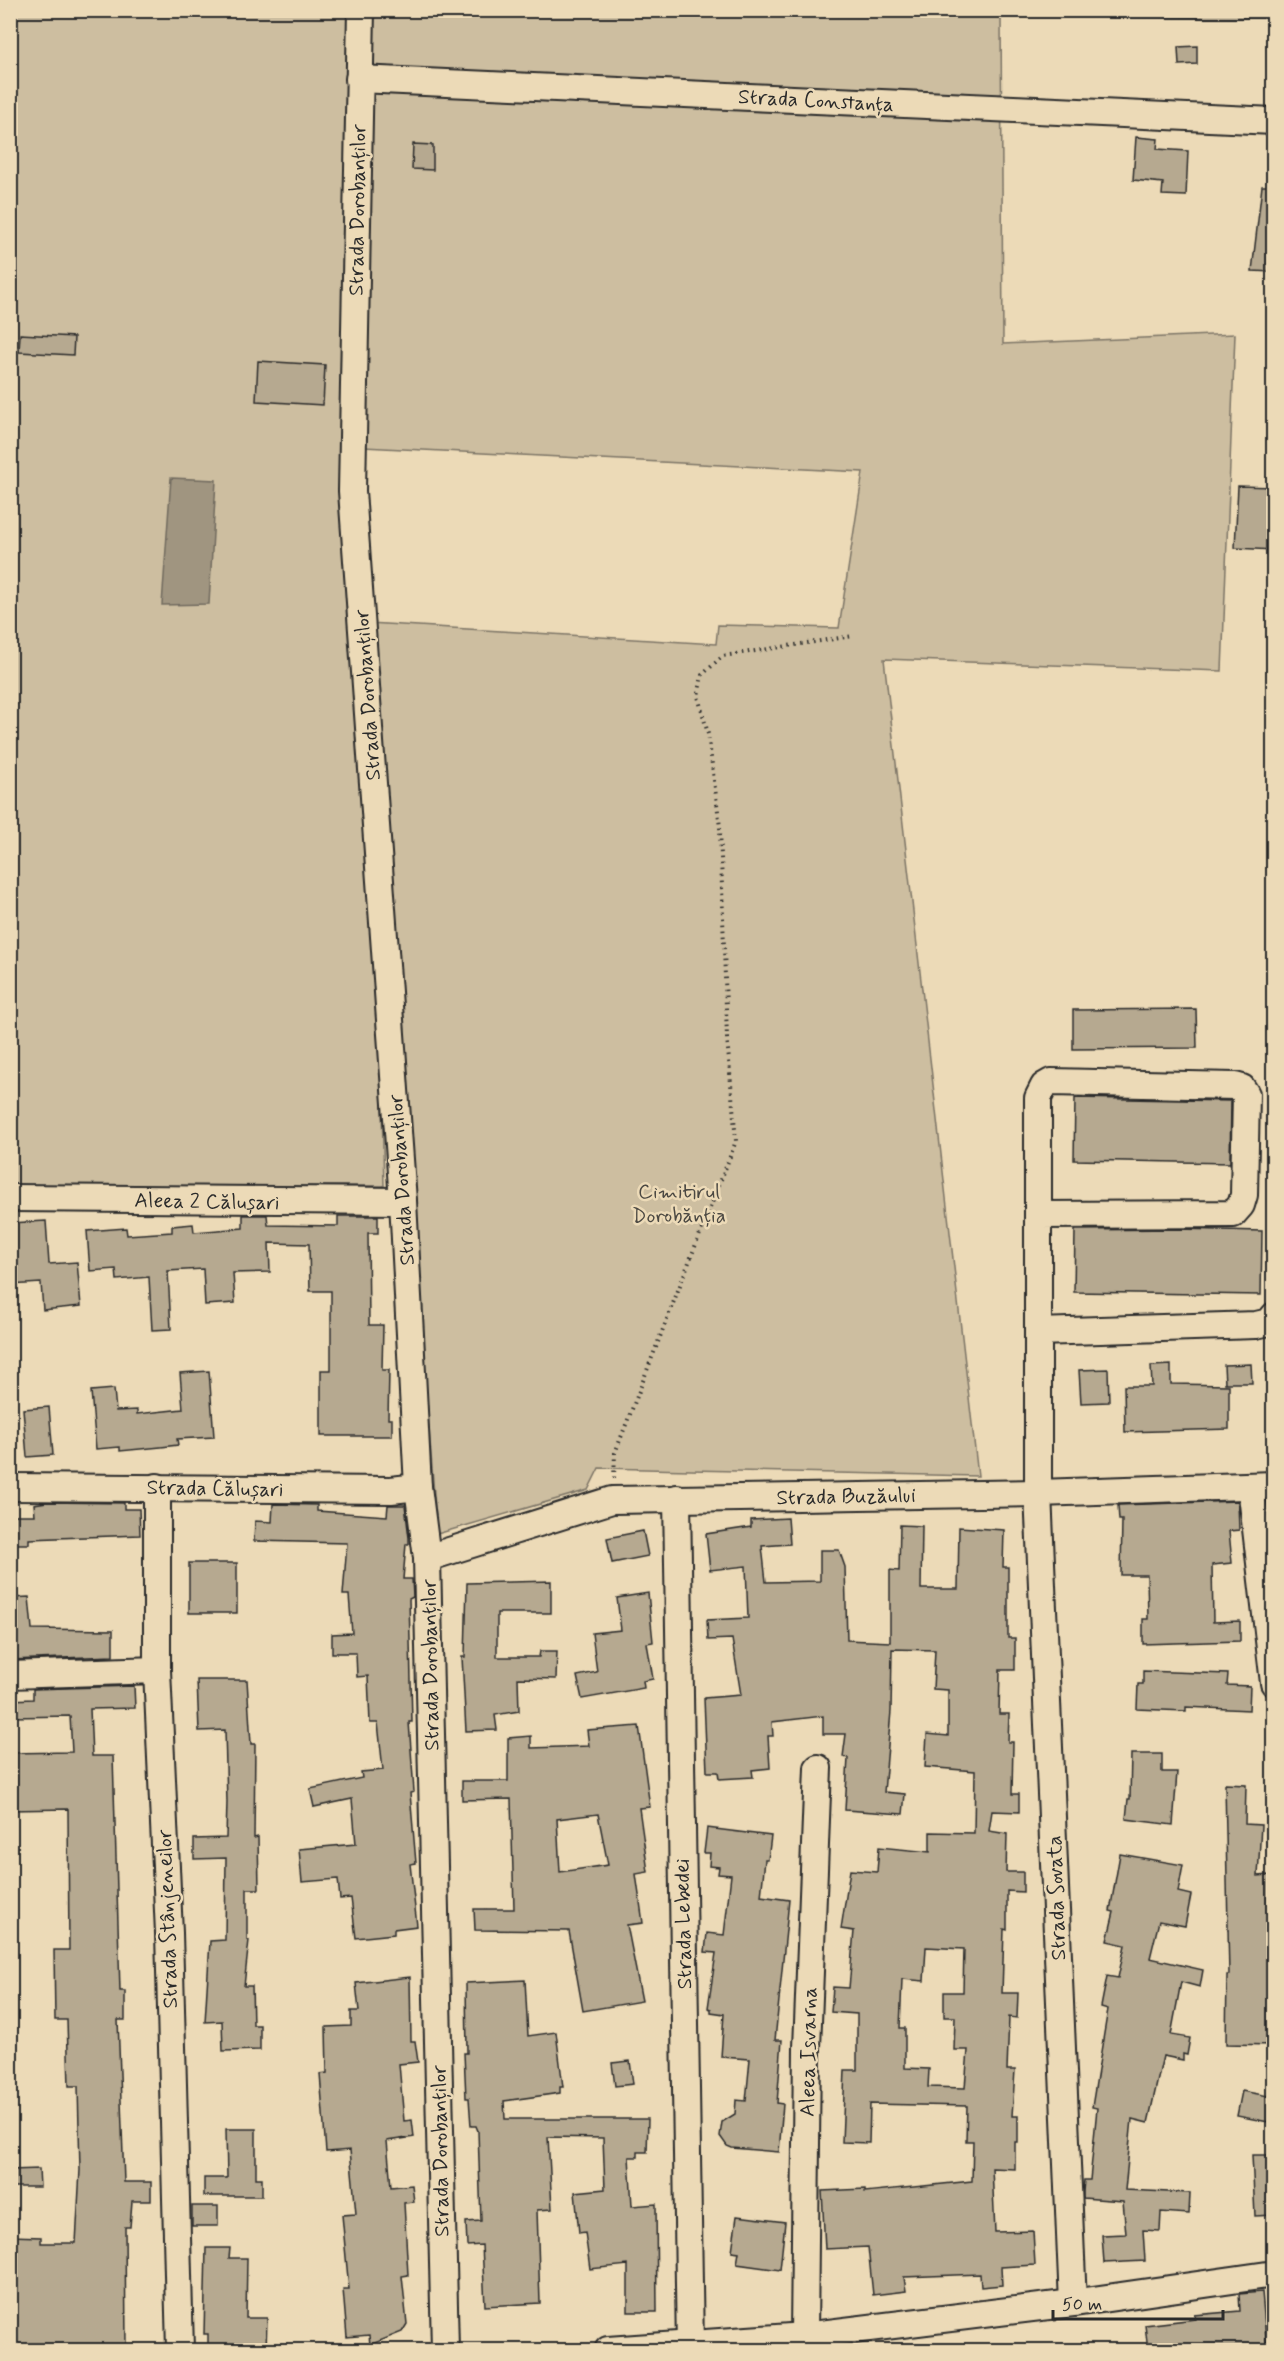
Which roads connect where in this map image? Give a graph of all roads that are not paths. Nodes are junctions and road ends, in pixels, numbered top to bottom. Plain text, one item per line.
1 (362, 10) edge
2 (359, 79) junction
3 (1274, 121) edge
4 (10, 1198) edge
5 (403, 1201) junction
6 (1038, 1215) junction
7 (1274, 1316) edge
8 (1038, 1332) junction
9 (1262, 1486) edge
10 (10, 1487) edge
11 (158, 1487) junction
12 (418, 1487) junction
13 (1038, 1493) junction
14 (677, 1498) junction
15 (428, 1558) junction
16 (157, 1670) junction
17 (10, 1675) edge
18 (1274, 1683) edge
19 (818, 1768) dead end
20 (1274, 2274) edge
21 (1073, 2303) junction
22 (804, 2336) junction
23 (690, 2348) edge
24 (180, 2350) edge
25 (445, 2350) edge
26 (608, 2350) edge

1 - 2 street, Strada Dorobanților
2 - 3 street, Strada Constanța
2 - 5 street, Strada Dorobanților
4 - 5 street, Aleea 2 Călușari
5 - 12 street, Strada Dorobanților
6 - 6 street, Strada Sovata
6 - 8 street, Strada Sovata
7 - 8 street
8 - 13 street, Strada Sovata
9 - 13 street, Strada Buzăului
9 - 18 street
10 - 11 street, Strada Călușari
11 - 12 street, Strada Călușari
11 - 16 street, Strada Stânjeneilor
12 - 15 street, Strada Dorobanților
13 - 14 street, Strada Buzăului
13 - 21 street, Strada Sovata
14 - 15 street, Strada Buzăului
14 - 23 street, Strada Lebedei
15 - 25 street, Strada Dorobanților
16 - 17 street
16 - 24 street, Strada Stânjeneilor
19 - 22 street, Aleea Isvarna
20 - 21 street
21 - 22 street
22 - 23 street
23 - 26 street

